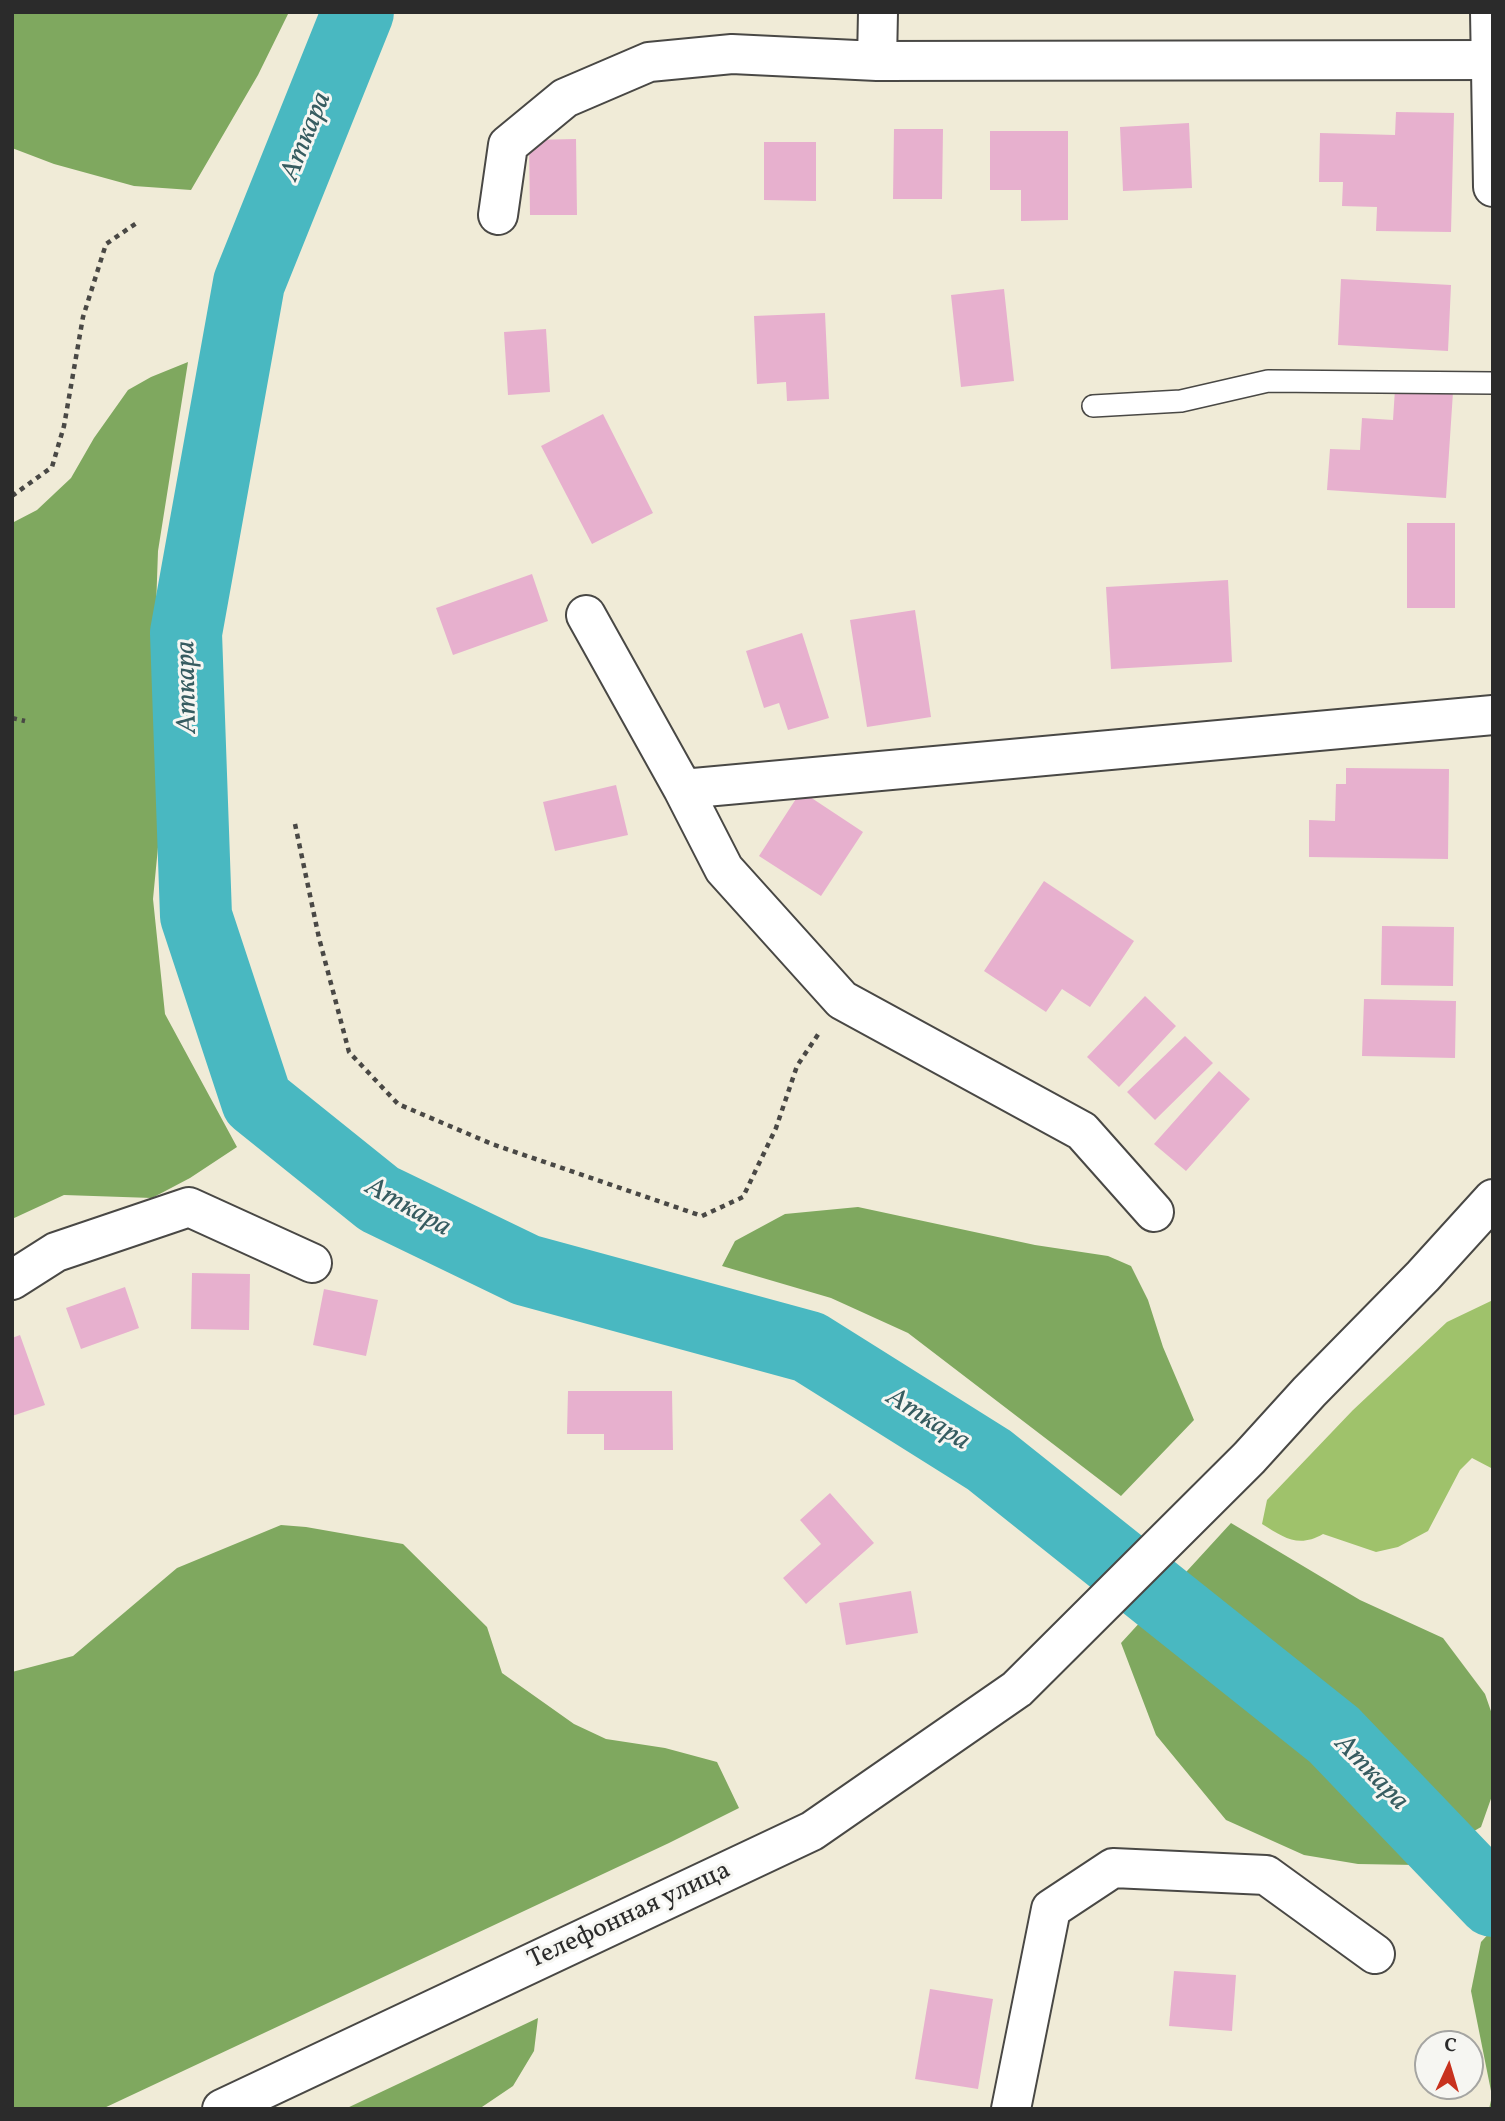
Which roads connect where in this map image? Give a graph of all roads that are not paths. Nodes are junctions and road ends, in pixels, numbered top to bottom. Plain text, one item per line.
1 (878, 12) edge
2 (1490, 12) edge
3 (1492, 60) edge
4 (877, 61) junction
5 (1493, 187) edge
6 (498, 215) dead end
7 (1493, 383) edge
8 (1093, 407) dead end
9 (586, 615) dead end
10 (1493, 715) edge
11 (683, 789) junction
12 (1493, 1199) edge
13 (1154, 1212) dead end
14 (312, 1263) dead end
15 (12, 1280) edge
16 (1375, 1954) dead end
17 (222, 2109) edge
18 (1012, 2109) edge

1 - 4 street
2 - 3 street
3 - 4 street
3 - 5 street
4 - 6 street
7 - 8 lane
9 - 11 street
10 - 11 street
11 - 13 street
12 - 17 street, Телефонная улица
14 - 15 street
16 - 18 street

